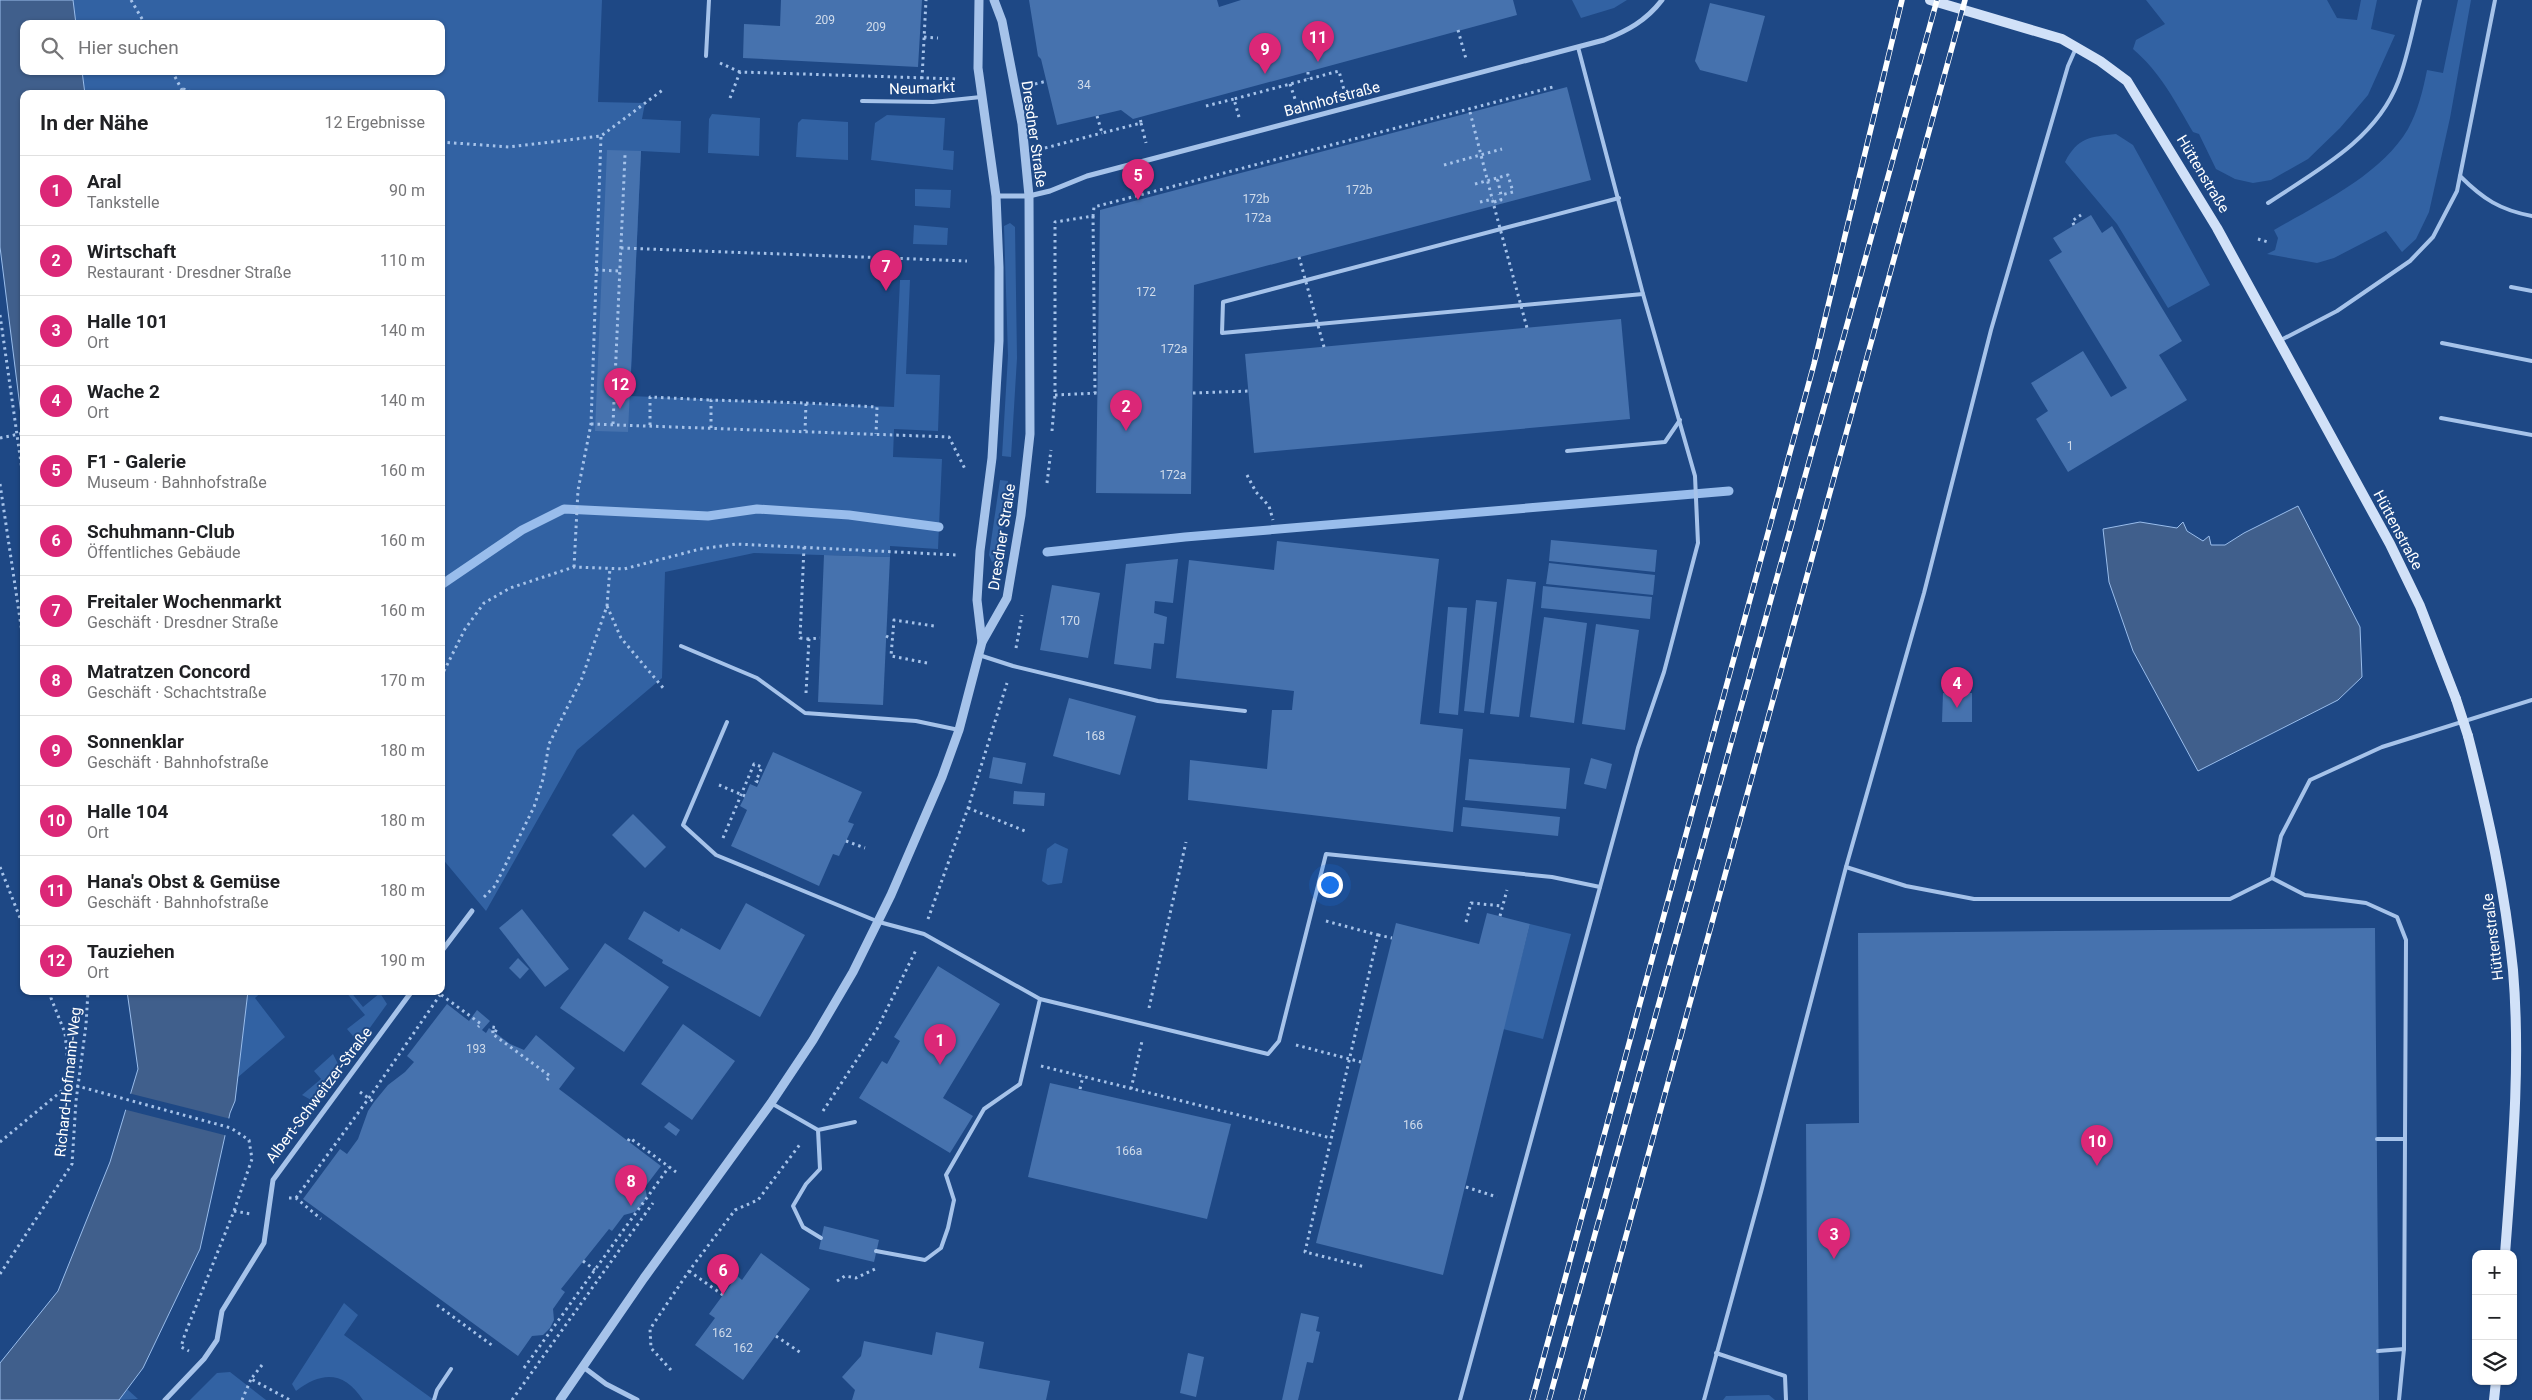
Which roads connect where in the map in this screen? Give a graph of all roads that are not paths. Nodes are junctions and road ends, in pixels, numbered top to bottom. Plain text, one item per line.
1 (709, 0) edge
2 (979, 0) edge
3 (994, 0) edge
4 (1662, 0) edge
5 (1930, 0) edge
6 (2420, 0) edge
7 (2495, 0) edge
8 (2077, 46) junction
9 (1578, 47) junction
10 (706, 56) dead end
11 (983, 96) junction
12 (862, 101) dead end
13 (2460, 176) junction
14 (996, 196) junction
15 (1029, 196) junction
16 (1619, 198) junction
17 (2268, 203) dead end
18 (2532, 216) edge
19 (2511, 287) dead end
20 (2532, 291) edge
21 (1643, 294) junction
22 (2279, 341) junction
23 (2442, 343) dead end
24 (2532, 361) edge
25 (2441, 418) dead end
26 (1680, 420) junction
27 (2532, 435) edge
28 (1567, 451) dead end
29 (982, 642) junction
30 (681, 646) dead end
31 (979, 655) junction
32 (2532, 700) edge
33 (1245, 711) dead end
34 (727, 722) dead end
35 (959, 730) junction
36 (1846, 867) junction
37 (2272, 878) junction
38 (1600, 886) junction
39 (472, 911) road end
40 (879, 922) junction
41 (445, 947) edge
42 (409, 995) edge
43 (1040, 999) junction
44 (771, 1104) junction
45 (855, 1122) dead end
46 (818, 1130) junction
47 (2405, 1139) junction
48 (2377, 1140) dead end
49 (822, 1238) dead end
50 (2505, 1250) edge
51 (876, 1251) dead end
52 (2404, 1349) junction
53 (2378, 1351) dead end
54 (1716, 1352) junction
55 (581, 1366) junction
56 (451, 1369) dead end
57 (2496, 1385) edge
58 (165, 1400) edge
59 (434, 1400) edge
60 (560, 1400) edge
61 (636, 1400) edge
62 (1460, 1400) edge
63 (1704, 1400) edge
64 (1786, 1400) edge
65 (2399, 1400) edge
66 (2494, 1400) edge

1 - 10 lane
2 - 11 street, Dresdner Straße
3 - 15 street, Dresdner Straße
4 - 9 street, Bahnhofstraße
5 - 8 main road, Hüttenstraße
6 - 17 lane
7 - 13 lane
8 - 22 main road, Hüttenstraße
8 - 36 lane
9 - 15 street, Bahnhofstraße
9 - 16 lane
11 - 12 lane, Neumarkt
11 - 14 street, Dresdner Straße
13 - 18 lane
13 - 22 lane
14 - 15 street, Bahnhofstraße
14 - 29 street, Dresdner Straße
15 - 29 street, Dresdner Straße
16 - 21 lane
16 - 21 lane
19 - 20 lane
21 - 26 lane
22 - 50 main road, Hüttenstraße, bridge
23 - 24 lane
25 - 27 lane
26 - 28 lane
26 - 38 lane
29 - 31 street
30 - 35 lane
31 - 33 lane
31 - 35 street
32 - 37 lane
34 - 40 lane
35 - 40 street
36 - 37 lane
36 - 54 lane
37 - 47 lane
38 - 43 lane
38 - 62 lane
39 - 41 street
40 - 43 lane
40 - 44 street
42 - 58 street, Albert-Schweitzer-Straße
43 - 51 lane
44 - 46 lane
44 - 55 street
45 - 46 lane
46 - 49 lane
47 - 48 lane
47 - 52 lane
52 - 53 lane
52 - 65 lane
54 - 63 lane
54 - 64 lane
55 - 60 street
55 - 61 street
56 - 59 lane
57 - 66 main road

